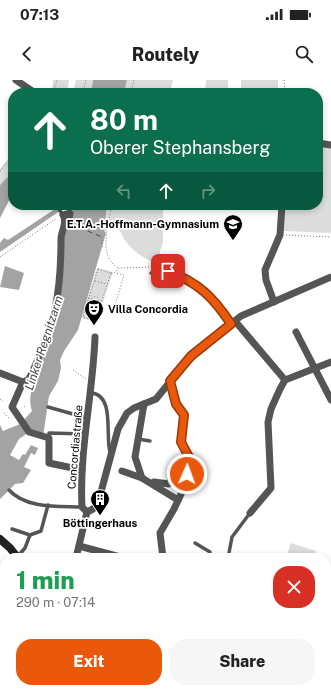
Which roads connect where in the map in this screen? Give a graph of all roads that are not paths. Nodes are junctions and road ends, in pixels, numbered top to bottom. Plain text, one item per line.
1 (16, 80) edge
2 (28, 88) edge
3 (60, 210) edge
4 (282, 210) edge
5 (62, 214) junction
6 (68, 226) dead end
7 (151, 273) dead end
8 (331, 278) edge
9 (274, 302) junction
10 (233, 322) junction
11 (296, 332) dead end
12 (95, 337) dead end
13 (331, 362) edge
14 (314, 369) junction
15 (0, 373) edge
16 (285, 380) junction
17 (25, 381) junction
18 (170, 381) junction
19 (92, 393) junction
20 (331, 400) edge
21 (144, 404) junction
22 (48, 407) dead end
23 (87, 418) junction
24 (85, 434) junction
25 (46, 436) junction
26 (138, 438) junction
27 (150, 441) dead end
28 (110, 452) junction
29 (82, 470) junction
30 (122, 471) dead end
31 (173, 475) dead end
32 (144, 479) junction
33 (9, 490) dead end
34 (178, 500) junction
35 (48, 505) junction
36 (84, 510) junction
37 (250, 512) joint
38 (12, 529) dead end
39 (30, 535) junction
40 (0, 539) edge
41 (195, 543) dead end
42 (79, 546) junction
43 (13, 553) edge
44 (21, 553) edge
45 (77, 553) edge
46 (105, 553) edge
47 (162, 553) edge
48 (210, 553) edge
49 (229, 553) edge

1 - 2 street
3 - 5 lane
4 - 9 street
5 - 6 street
5 - 17 street
7 - 10 lane
8 - 9 street
9 - 10 street
10 - 16 street
10 - 18 street
11 - 14 street
12 - 19 street, Concordiastraße
13 - 14 street
14 - 16 street
14 - 20 street
15 - 17 street
16 - 37 street
17 - 25 street
18 - 21 street
18 - 34 street
19 - 23 street, Concordiastraße
19 - 28 lane
21 - 26 street
21 - 28 street
22 - 23 lane
23 - 24 street, Concordiastraße
24 - 25 lane
24 - 29 street, Concordiastraße
25 - 29 street
26 - 27 lane
26 - 32 street
28 - 36 street
29 - 36 street, Concordiastraße
30 - 32 street
31 - 32 street
32 - 34 street
33 - 35 lane
34 - 47 street
35 - 36 lane
35 - 39 lane
36 - 42 street, Concordiastraße
37 - 49 lane
38 - 39 lane
39 - 44 lane
40 - 43 street
41 - 48 lane
42 - 45 street, Concordiastraße
42 - 46 street

